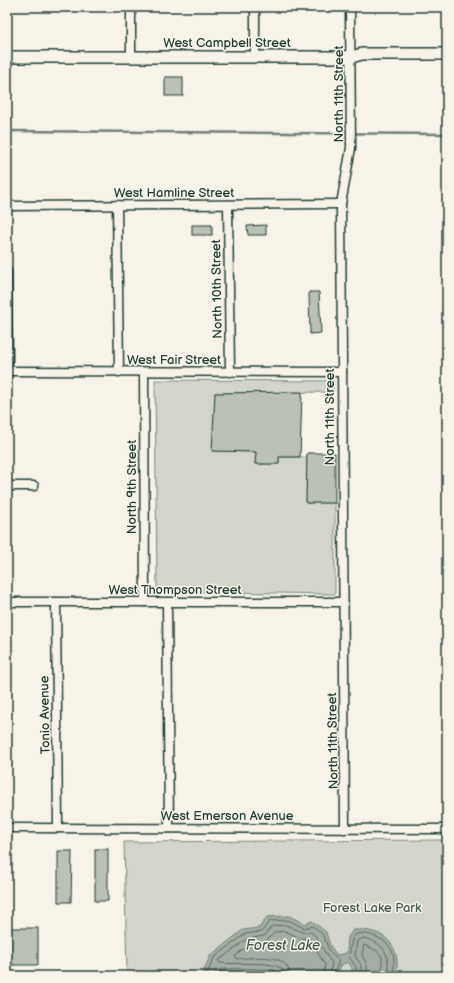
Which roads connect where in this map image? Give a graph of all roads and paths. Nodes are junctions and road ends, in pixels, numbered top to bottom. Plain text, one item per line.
1 (131, 7) edge
2 (255, 7) edge
3 (350, 7) edge
4 (447, 54) edge
5 (7, 57) edge
6 (131, 57) junction
7 (255, 57) junction
8 (351, 57) junction
9 (341, 204) junction
10 (117, 205) junction
11 (228, 205) junction
12 (7, 206) edge
13 (7, 271) edge
14 (8, 371) edge
15 (119, 372) junction
16 (144, 372) junction
17 (230, 372) junction
18 (342, 372) junction
19 (7, 486) edge
20 (34, 486) dead end
21 (7, 602) edge
22 (56, 602) junction
23 (145, 602) junction
24 (167, 602) junction
25 (343, 602) junction
26 (7, 828) edge
27 (58, 828) junction
28 (169, 828) junction
29 (345, 829) junction
30 (447, 829) edge

1 - 6 street
2 - 7 street
3 - 8 street, North 11th Street
4 - 8 street, West Campbell Street
5 - 6 street, West Campbell Street
6 - 7 street, West Campbell Street
7 - 8 street, West Campbell Street
8 - 9 street, North 11th Street
9 - 11 street, West Hamline Street
9 - 18 street, North 11th Street
10 - 11 street, West Hamline Street
10 - 12 street, West Hamline Street
10 - 15 street
11 - 17 street, North 10th Street
13 - 14 street
14 - 15 street, West Fair Street
15 - 16 street, West Fair Street
16 - 17 street, West Fair Street
16 - 23 street, North 9th Street
17 - 18 street, West Fair Street
18 - 25 street, North 11th Street
19 - 20 street
21 - 22 street, West Thompson Street
22 - 23 street, West Thompson Street
22 - 27 street, Tonio Avenue
23 - 24 street, West Thompson Street
24 - 25 street, West Thompson Street
24 - 28 street
25 - 29 street, North 11th Street
26 - 27 street, West Emerson Avenue
27 - 28 street, West Emerson Avenue
28 - 29 street, West Emerson Avenue
29 - 30 street, West Emerson Avenue

